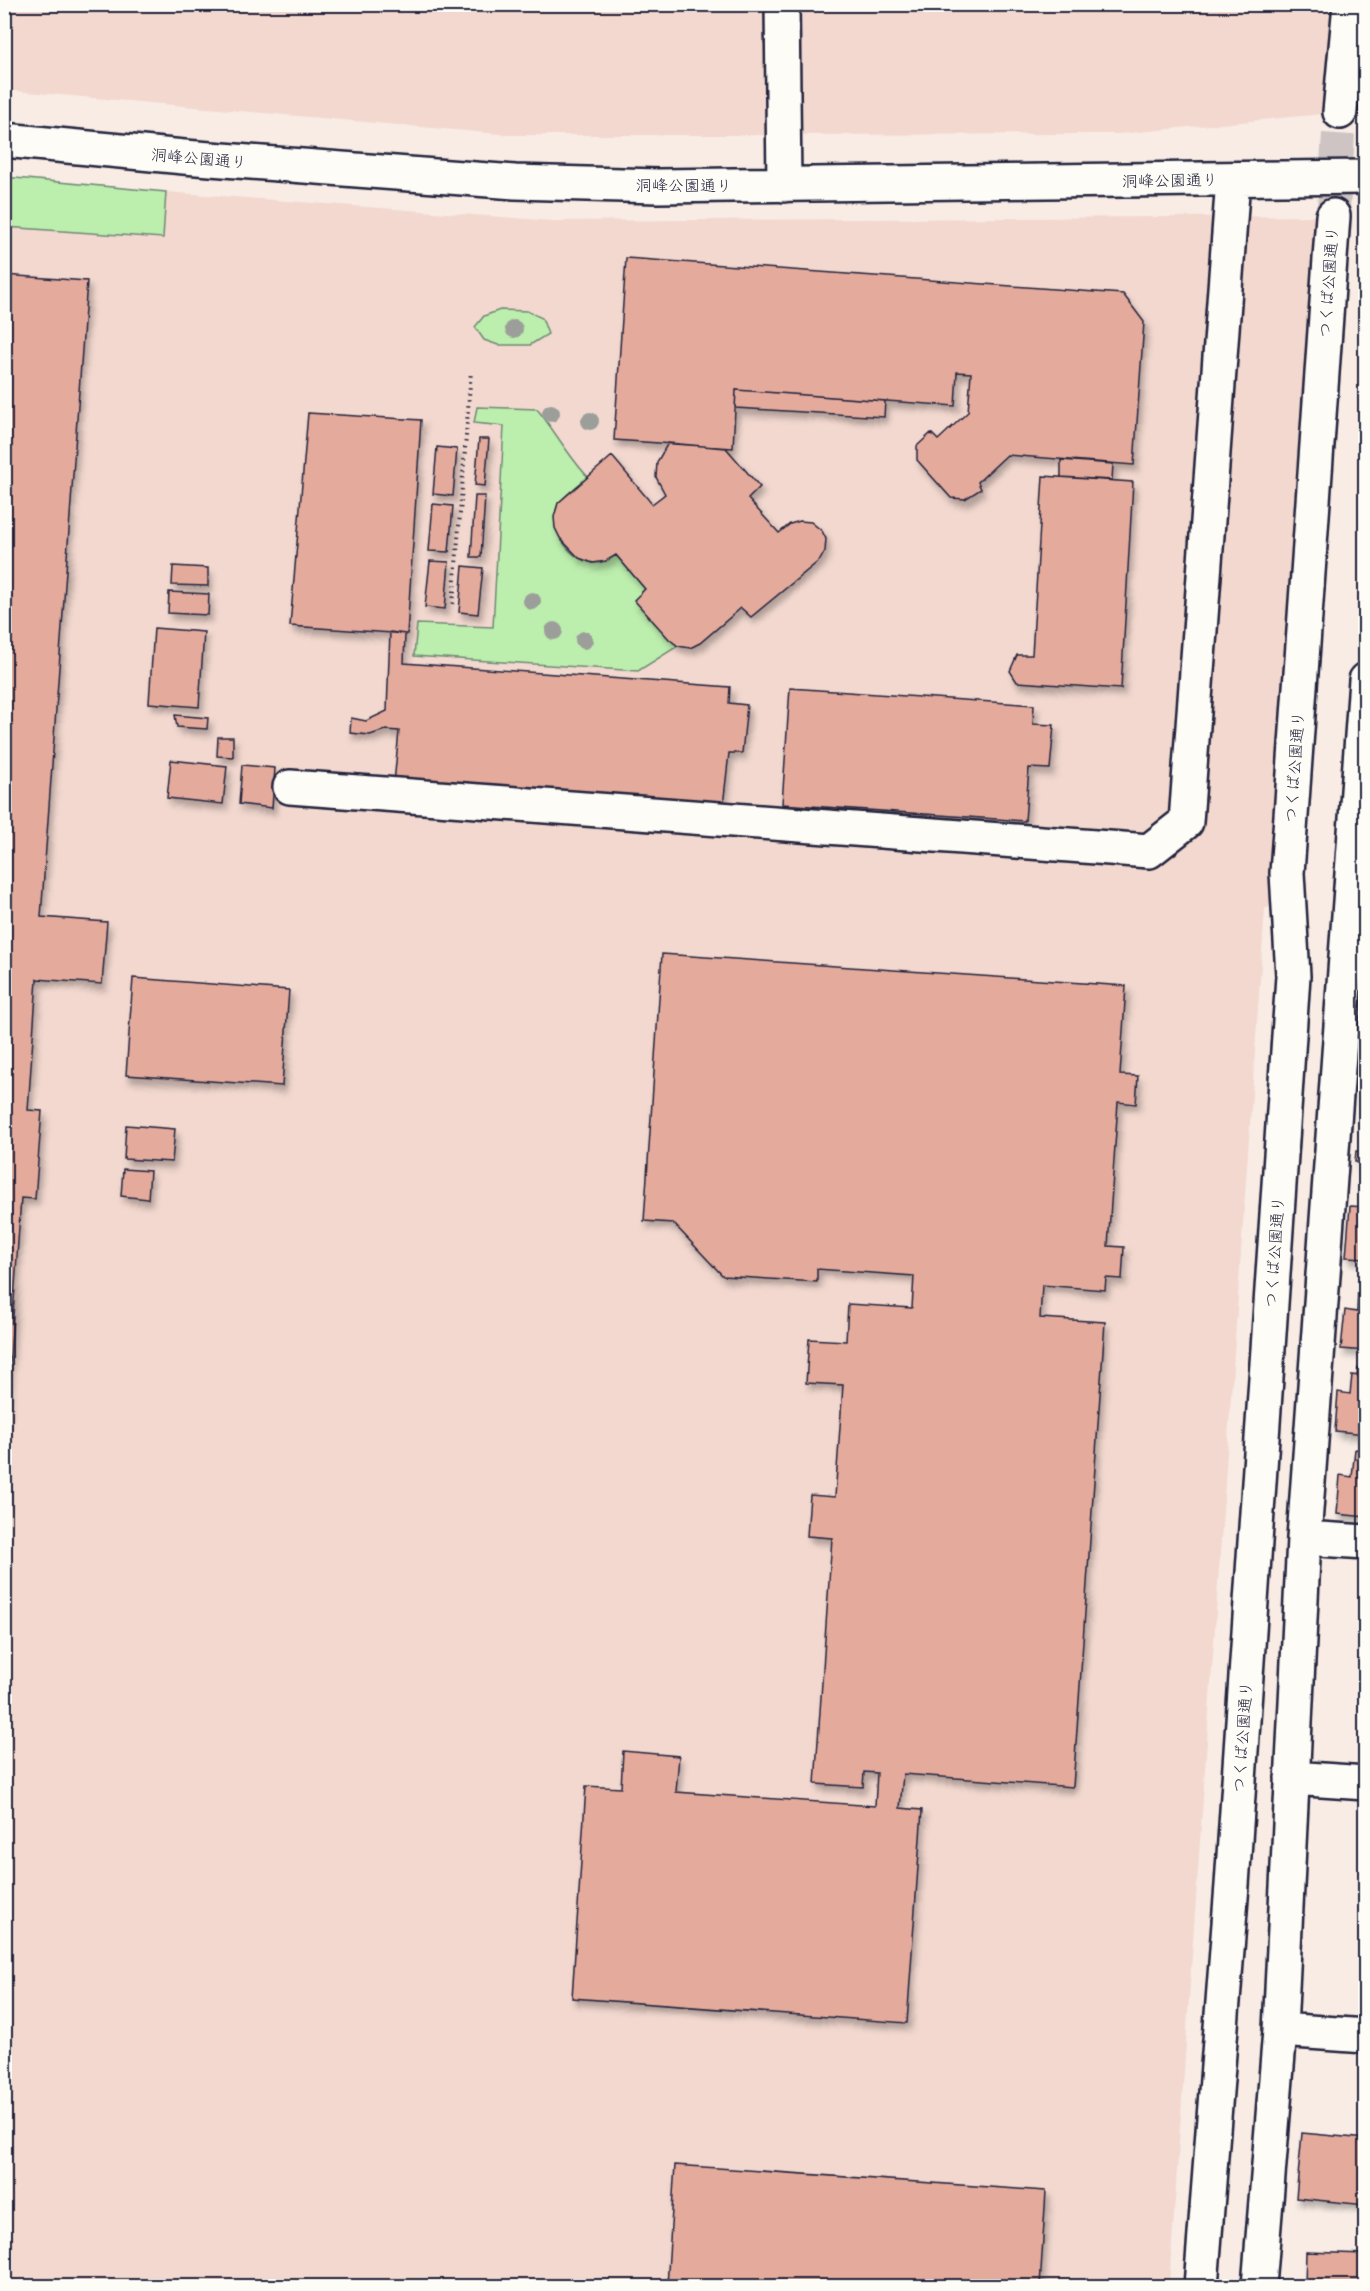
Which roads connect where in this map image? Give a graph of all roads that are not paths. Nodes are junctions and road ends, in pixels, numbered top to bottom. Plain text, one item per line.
1 (782, 4) edge
2 (1350, 4) edge
3 (1340, 111) tunnel mouth
4 (4, 140) edge
5 (1365, 177) edge
6 (1233, 179) junction
7 (784, 185) junction
8 (1333, 216) tunnel mouth
9 (1365, 680) edge
10 (290, 787) dead end
11 (1304, 1538) junction
12 (1365, 1542) edge
13 (1292, 1778) junction
14 (1365, 1784) edge
15 (1280, 2030) junction
16 (1365, 2036) edge
17 (1201, 2286) edge
18 (1259, 2286) edge

1 - 7 street
2 - 3 street
4 - 7 street, 洞峰公園通り
5 - 6 street, 洞峰公園通り
6 - 7 street, 洞峰公園通り
6 - 10 street
8 - 17 street, つくば公園通り
9 - 11 street
11 - 12 street
11 - 13 street
13 - 14 street
13 - 15 street
15 - 16 street
15 - 18 street

